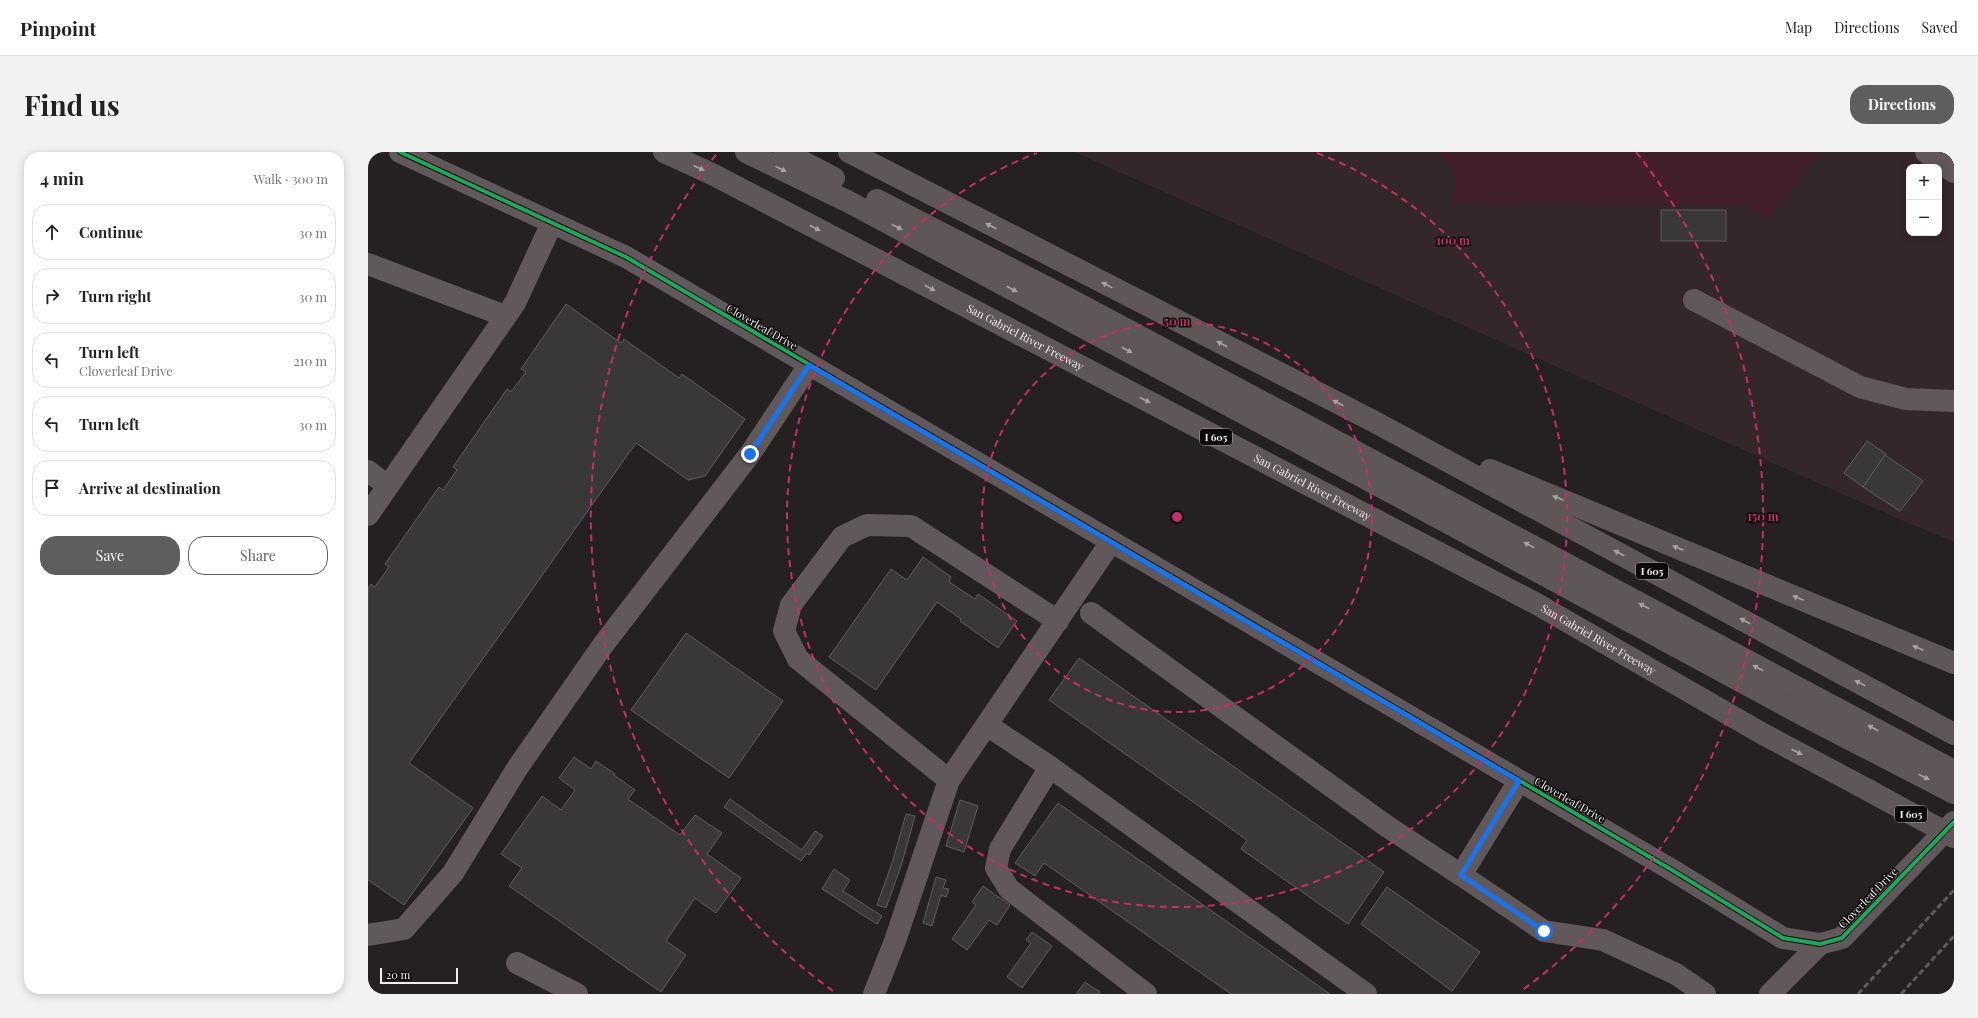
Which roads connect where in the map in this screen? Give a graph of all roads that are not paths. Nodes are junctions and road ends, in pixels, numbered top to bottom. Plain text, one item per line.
1 (400, 152) edge
2 (664, 152) edge
3 (746, 152) edge
4 (784, 152) edge
5 (849, 152) edge
6 (1926, 152) edge
7 (1954, 172) edge
8 (552, 223) junction
9 (368, 264) edge
10 (1694, 300) dead end
11 (506, 316) junction
12 (809, 365) junction
13 (1954, 401) edge
14 (1373, 421) junction
15 (368, 471) edge
16 (388, 486) junction
17 (368, 515) edge
18 (1111, 542) junction
19 (1090, 613) dead end
20 (1058, 621) junction
21 (1954, 663) edge
22 (987, 725) junction
23 (1954, 734) edge
24 (1901, 754) junction
25 (1050, 767) junction
26 (1954, 771) edge
27 (949, 780) junction
28 (1519, 781) junction
29 (1954, 793) edge
30 (1954, 822) edge
31 (1954, 837) edge
32 (1461, 875) junction
33 (368, 935) edge
34 (1820, 944) junction
35 (517, 963) dead end
36 (577, 994) edge
37 (874, 994) edge
38 (1146, 994) edge
39 (1366, 994) edge
40 (1704, 994) edge
41 (1770, 994) edge

1 - 8 street, Cloverleaf Drive
2 -> 31 highway, San Gabriel River Freeway / I 605, bridge
3 -> 24 highway
24 -> 4 highway
14 -> 5 highway, I 605
6 - 7 street
8 - 11 street
8 - 12 street, Cloverleaf Drive
9 - 11 street
10 - 13 street
11 - 16 street
12 - 18 street, Cloverleaf Drive
12 - 33 street
21 -> 14 highway
23 -> 14 highway, I 605
15 - 16 street
16 - 17 street
18 - 20 street
18 - 28 street, Cloverleaf Drive
19 - 32 street
20 - 22 street
20 - 27 street
22 - 25 street
22 - 27 street
24 - 26 highway
24 -> 29 highway
25 - 38 street
25 - 39 street
27 - 37 street
28 - 32 street
28 - 34 street, Cloverleaf Drive
30 - 34 street, Cloverleaf Drive
32 - 40 street
34 - 41 street
35 - 36 street

